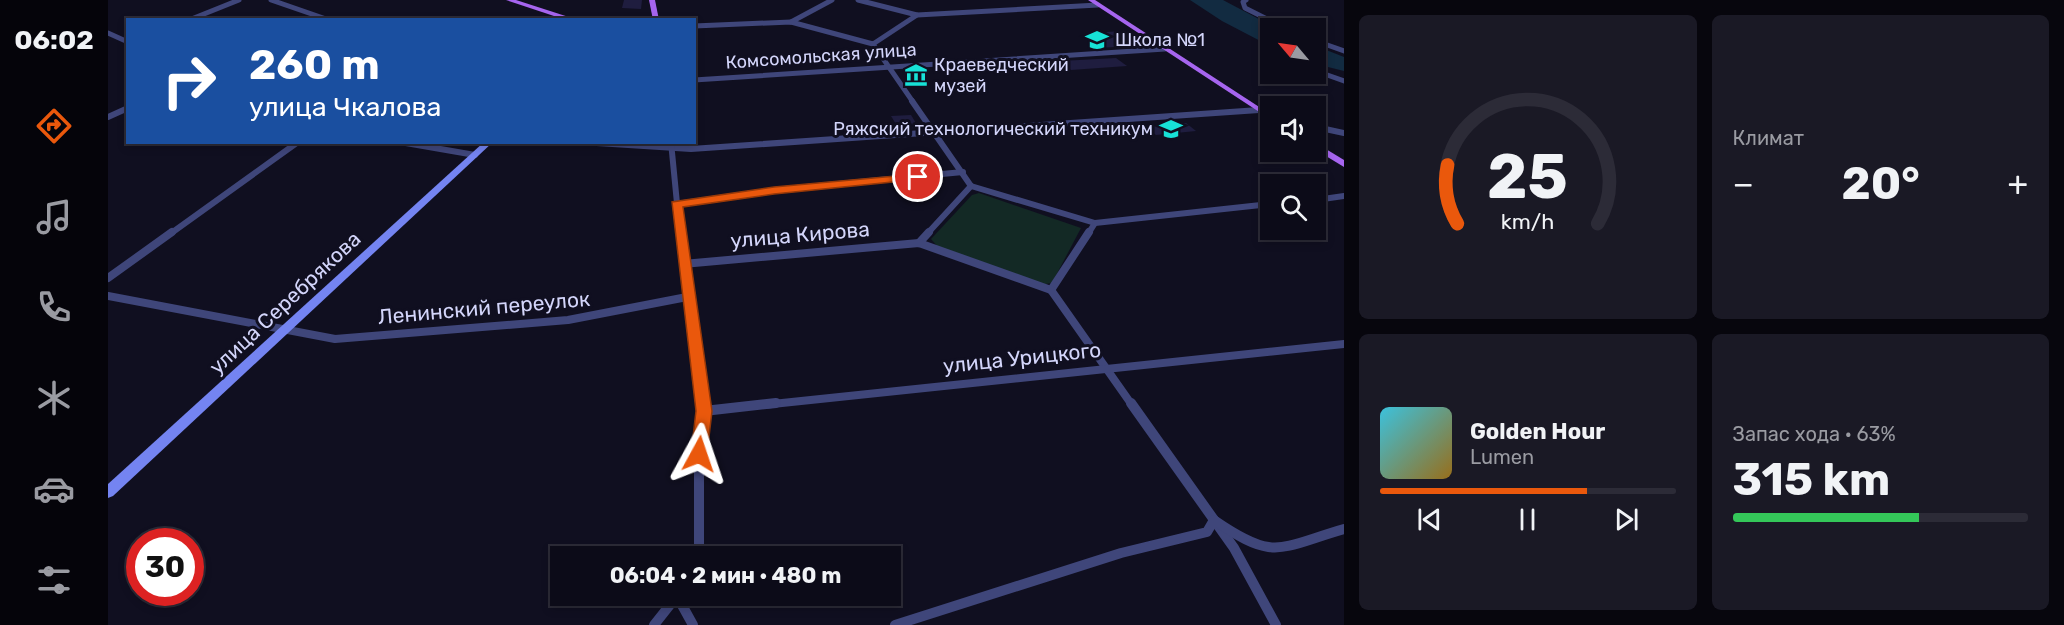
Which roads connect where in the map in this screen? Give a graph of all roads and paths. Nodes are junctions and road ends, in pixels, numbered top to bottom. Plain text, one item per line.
1 (239, 0) edge
2 (271, 0) edge
3 (509, 0) edge
4 (652, 0) edge
5 (832, 0) edge
6 (858, 0) edge
7 (1246, 0) edge
8 (1094, 2) edge
9 (917, 15) junction
10 (194, 18) edge
11 (323, 18) edge
12 (568, 18) edge
13 (656, 18) edge
14 (1265, 18) edge
15 (791, 22) junction
16 (696, 26) edge
17 (108, 33) edge
18 (126, 41) edge
19 (873, 44) junction
20 (1326, 45) edge
21 (1165, 49) junction
22 (1344, 51) edge
23 (890, 67) junction
24 (1326, 75) edge
25 (696, 80) edge
26 (1344, 81) edge
27 (126, 109) edge
28 (1259, 110) joint
29 (108, 117) edge
30 (1326, 129) edge
31 (935, 132) junction
32 (1344, 133) edge
33 (295, 144) edge
34 (412, 144) edge
35 (487, 144) edge
36 (626, 144) edge
37 (671, 146) edge
38 (1326, 152) edge
39 (475, 155) junction
40 (1344, 164) edge
41 (963, 172) junction
42 (971, 186) junction
43 (1344, 196) edge
44 (1326, 199) edge
45 (676, 204) junction
46 (1260, 205) edge
47 (1095, 223) junction
48 (920, 243) junction
49 (683, 264) junction
50 (108, 278) edge
51 (1051, 290) junction
52 (108, 296) edge
53 (687, 297) junction
54 (283, 331) junction
55 (1344, 344) edge
56 (1103, 367) junction
57 (704, 411) junction
58 (108, 492) edge
59 (1214, 520) junction
60 (1344, 529) edge
61 (699, 546) edge
62 (669, 606) edge
63 (683, 606) edge
64 (654, 625) edge
65 (693, 625) edge
66 (895, 625) edge
67 (1276, 625) edge

1 - 10 street
2 - 11 street
3 - 12 main road
4 - 13 main road
5 - 15 street
6 - 9 street
7 - 14 street
8 - 9 street
8 - 21 main road
9 - 19 street
15 - 16 street
15 - 19 street
17 - 18 street
19 - 23 street
20 - 22 street
21 - 23 street, Комсомольская улица
21 - 28 main road
23 - 25 street, Комсомольская улица
23 - 31 street
24 - 26 street
27 - 29 street
28 - 31 street
30 - 32 street
31 - 37 street
31 - 41 street
33 - 50 street
34 - 39 street
35 - 39 main road, улица Серебрякова
36 - 37 street
37 - 45 street
38 - 40 main road
39 - 54 main road, улица Серебрякова
41 - 42 street
41 - 45 street
42 - 47 street
42 - 48 street
43 - 44 street
45 - 49 street
46 - 47 street
47 - 51 street
48 - 49 street, улица Кирова
48 - 51 street
49 - 53 street
51 - 56 street
52 - 54 street, Ленинский переулок
53 - 54 street, Ленинский переулок
53 - 57 street
54 - 58 main road, улица Серебрякова
55 - 56 street, улица Урицкого
56 - 57 street, улица Урицкого
56 - 59 street
57 - 61 street
59 - 60 street
59 - 66 street
59 - 67 street
62 - 64 street
63 - 65 street

